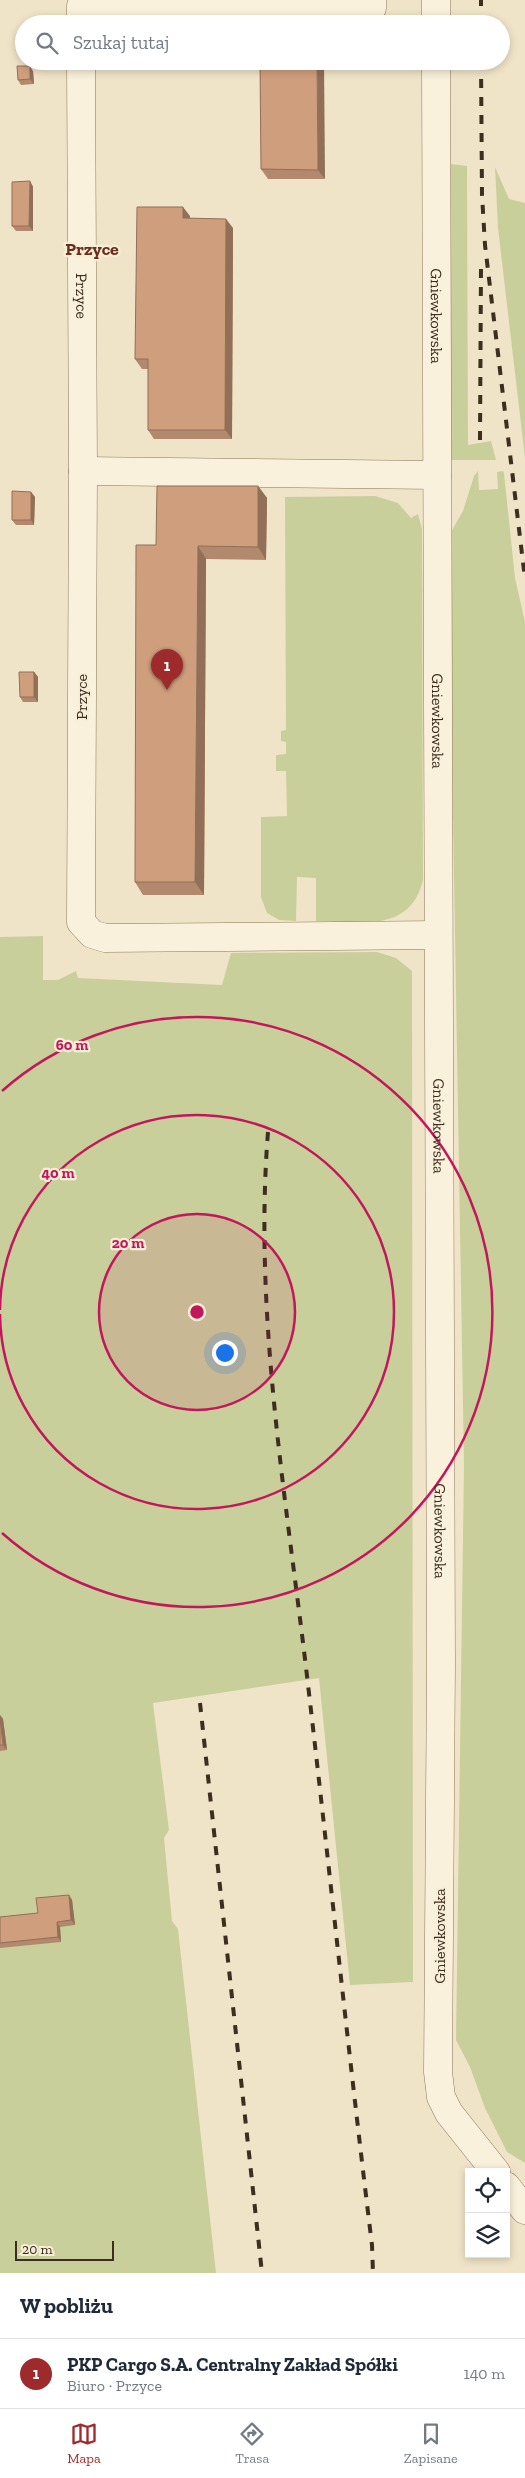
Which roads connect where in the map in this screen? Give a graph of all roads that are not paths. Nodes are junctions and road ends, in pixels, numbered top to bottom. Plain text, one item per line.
1 (436, 0) edge
2 (372, 4) edge
3 (81, 15) edge
4 (436, 15) edge
5 (81, 70) edge
6 (436, 70) edge
7 (83, 471) junction
8 (437, 475) junction
9 (438, 935) junction
10 (493, 2168) edge
11 (510, 2191) edge
12 (525, 2210) edge

1 - 4 street
2 - 3 street
5 - 7 street, Przyce
6 - 8 street, Gniewkowska
7 - 8 street
7 - 9 street, Przyce
8 - 9 street, Gniewkowska
9 - 10 street, Gniewkowska
11 - 12 street

